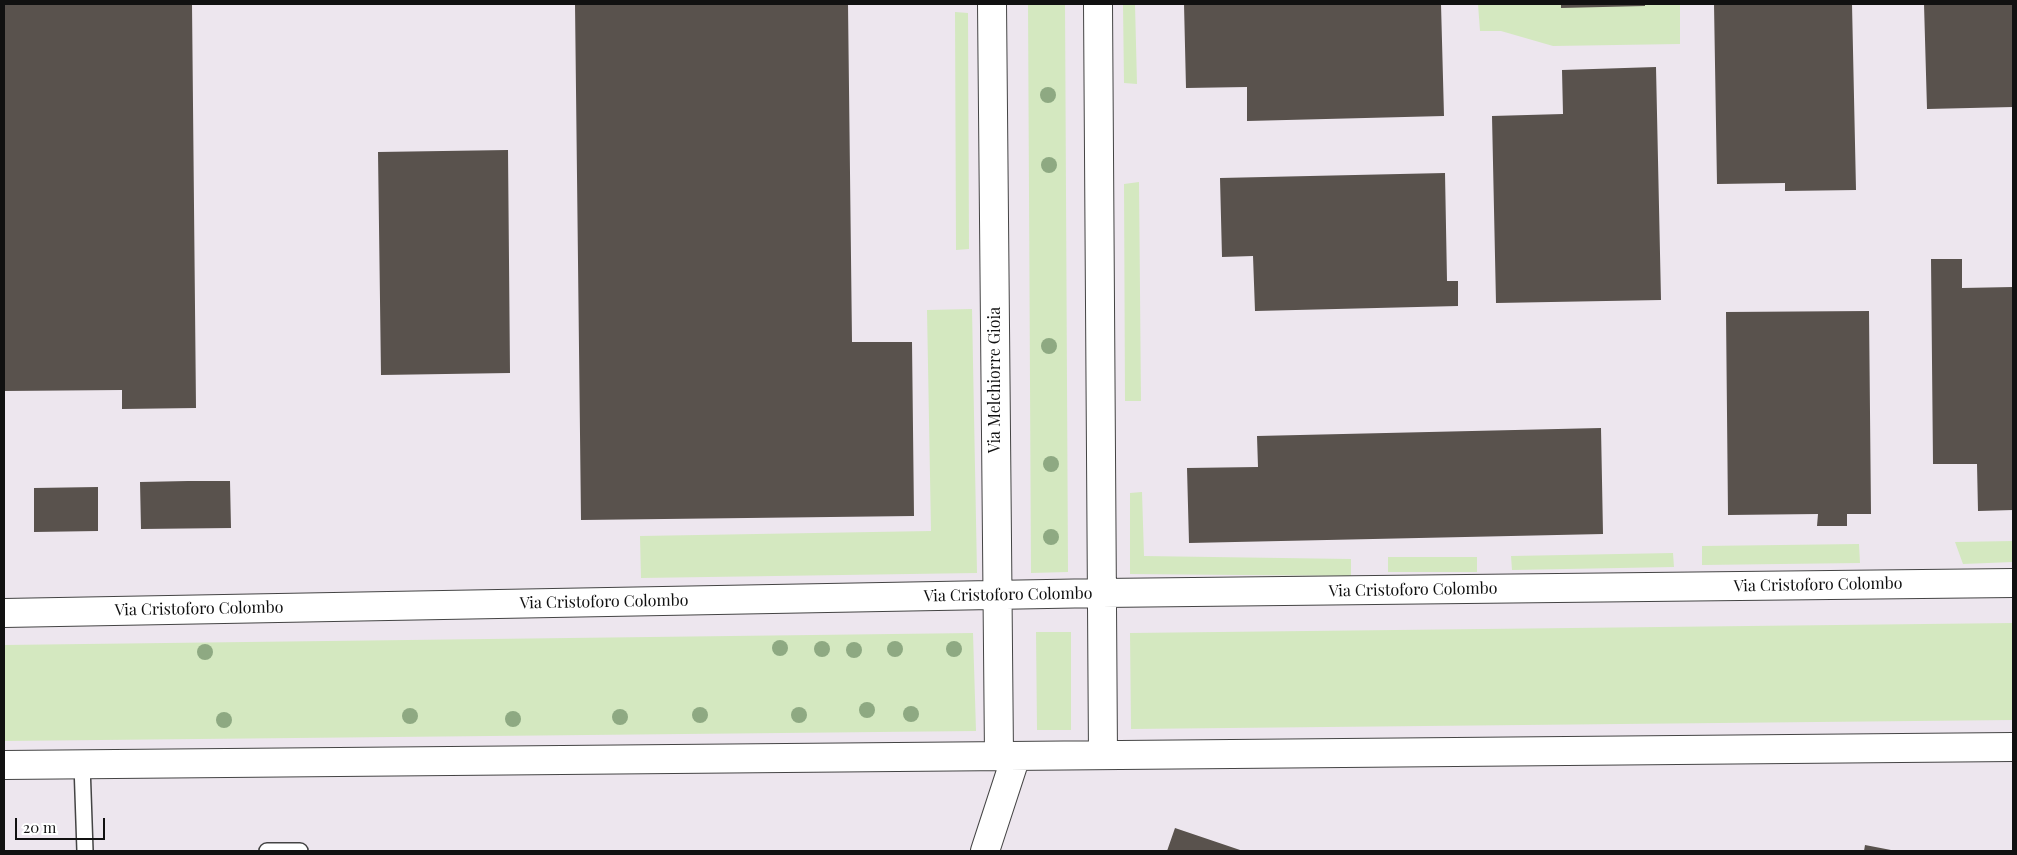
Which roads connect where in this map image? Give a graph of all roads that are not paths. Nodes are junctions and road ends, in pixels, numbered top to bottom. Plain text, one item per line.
1 (992, 4) edge
2 (1098, 4) edge
3 (2013, 583) edge
4 (1102, 593) junction
5 (997, 595) junction
6 (4, 613) edge
7 (2013, 747) edge
8 (1103, 755) junction
9 (1007, 756) junction
10 (82, 764) junction
11 (4, 765) edge
12 (85, 851) edge
13 (267, 851) edge
14 (300, 851) edge
15 (985, 851) edge

1 - 5 street, Via Melchiorre Gioia
2 - 4 street
3 - 4 street, Via Cristoforo Colombo
4 - 5 street, Via Cristoforo Colombo
4 - 8 street
5 - 6 street, Via Cristoforo Colombo
5 - 9 street, Via Melchiorre Gioia
7 - 8 street
8 - 9 street
9 - 10 street
9 - 15 street, Via Melchiorre Gioia
10 - 11 street
10 - 12 lane
13 - 14 lane

